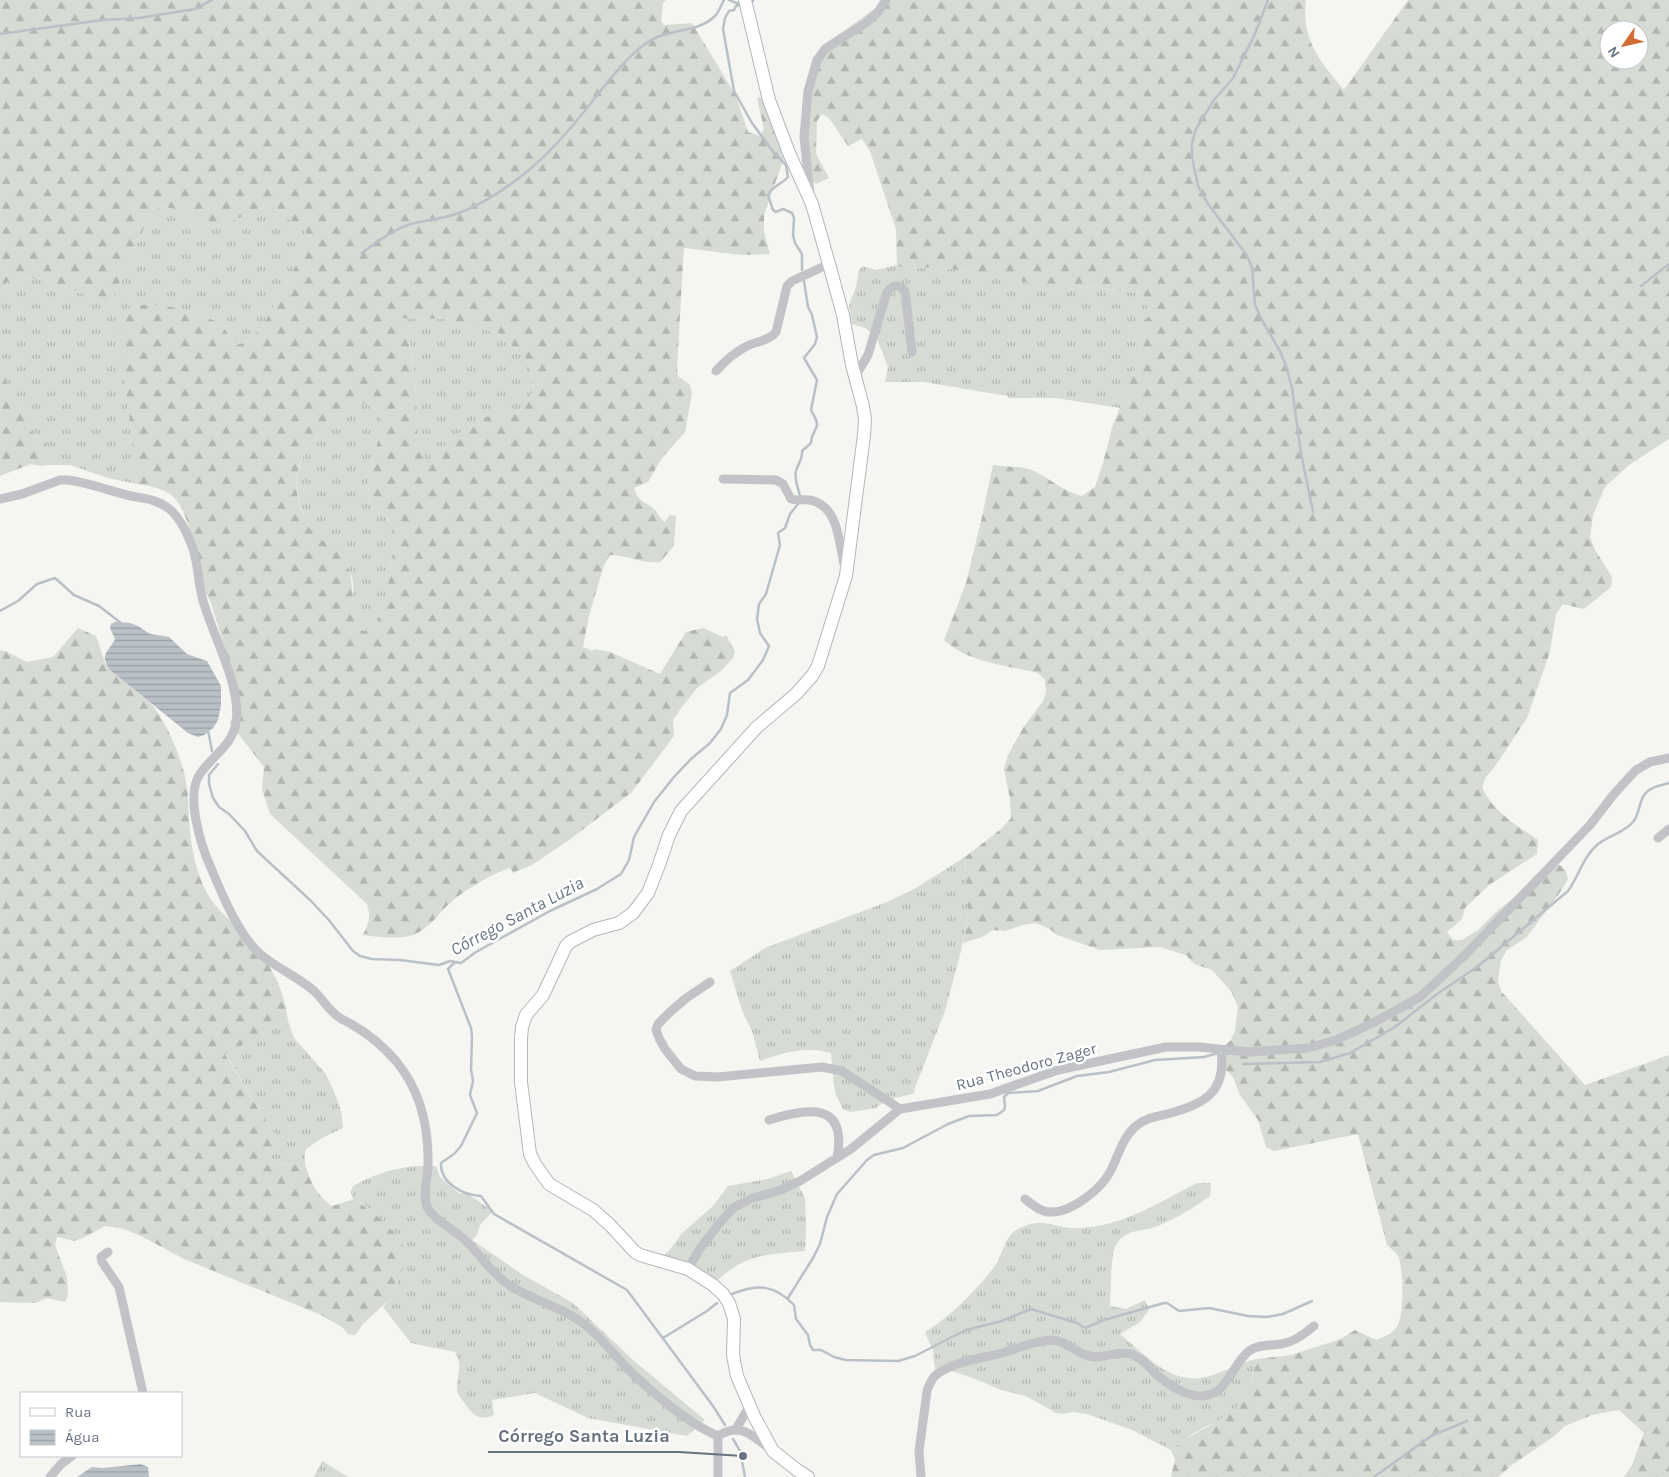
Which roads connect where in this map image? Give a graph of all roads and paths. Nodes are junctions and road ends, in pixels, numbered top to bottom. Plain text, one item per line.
1 (745, 0) edge
2 (886, 0) edge
3 (812, 204) junction
4 (829, 264) junction
5 (912, 352) dead end
6 (716, 371) dead end
7 (855, 377) junction
8 (723, 479) dead end
9 (0, 499) edge
10 (846, 576) junction
11 (1669, 758) edge
12 (1669, 830) edge
13 (1658, 838) dead end
14 (710, 982) dead end
15 (1220, 1050) junction
16 (900, 1109) junction
17 (769, 1120) dead end
18 (837, 1158) junction
19 (1025, 1199) dead end
20 (108, 1252) dead end
21 (688, 1269) junction
22 (1314, 1326) dead end
23 (143, 1392) edge
24 (750, 1405) junction
25 (736, 1428) junction
26 (718, 1436) junction
27 (773, 1451) junction
28 (71, 1457) edge
29 (50, 1477) edge
30 (718, 1477) edge
31 (808, 1477) edge
32 (921, 1477) edge

1 - 3 street
2 - 3 street
3 - 4 street
4 - 6 street
4 - 7 street
5 - 7 street
7 - 10 street
8 - 10 street
9 - 26 street
10 - 21 street
11 - 15 street, Rua Theodoro Zager
12 - 13 street
14 - 16 street
15 - 16 street, Rua Theodoro Zager
15 - 19 street
16 - 18 street
17 - 18 street
18 - 21 street
20 - 23 street
21 - 24 street
22 - 32 street
24 - 25 street
24 - 27 street
25 - 26 street
25 - 27 street
26 - 30 street
27 - 31 street
28 - 29 street

